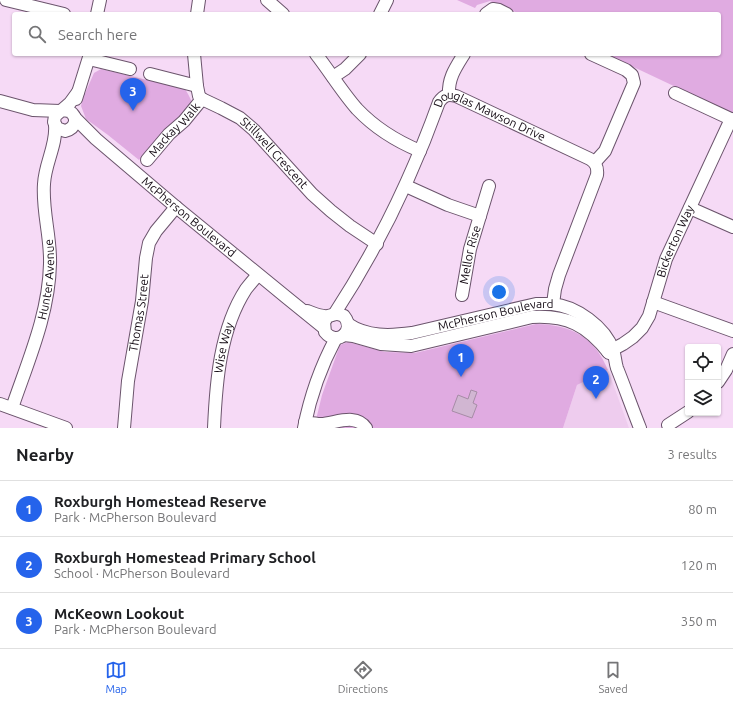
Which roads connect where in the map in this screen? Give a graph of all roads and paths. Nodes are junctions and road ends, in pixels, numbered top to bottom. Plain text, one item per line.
1 (6, 0) edge
2 (100, 0) edge
3 (199, 0) edge
4 (267, 0) edge
5 (387, 0) edge
6 (282, 8) edge
7 (56, 12) edge
8 (97, 12) edge
9 (197, 12) edge
10 (381, 12) edge
11 (489, 12) edge
12 (501, 12) edge
13 (194, 56) edge
14 (318, 56) edge
15 (358, 56) edge
16 (463, 56) edge
17 (595, 56) edge
18 (90, 57) edge
19 (130, 69) dead end
20 (150, 74) dead end
21 (334, 77) junction
22 (197, 86) junction
23 (78, 92) junction
24 (675, 93) dead end
25 (449, 94) junction
26 (202, 99) junction
27 (0, 101) edge
28 (32, 110) junction
29 (61, 111) junction
30 (74, 117) junction
31 (732, 120) edge
32 (61, 127) junction
33 (96, 139) junction
34 (420, 151) junction
35 (147, 160) dead end
36 (595, 162) junction
37 (406, 186) junction
38 (489, 186) dead end
39 (176, 207) junction
40 (690, 208) junction
41 (480, 216) junction
42 (733, 228) edge
43 (377, 244) junction
44 (258, 275) junction
45 (462, 295) dead end
46 (653, 302) junction
47 (553, 304) junction
48 (336, 326) junction
49 (733, 331) edge
50 (611, 351) junction
51 (733, 354) edge
52 (719, 380) edge
53 (0, 404) edge
54 (12, 408) junction
55 (685, 414) edge
56 (305, 425) edge
57 (668, 425) dead end
58 (66, 428) edge
59 (124, 428) edge
60 (214, 428) edge
61 (366, 428) edge
62 (640, 428) edge

1 - 7 street
2 - 8 street
3 - 9 street
4 - 6 street
5 - 10 street
11 - 12 street
13 - 22 street
14 - 21 street
15 - 21 street
16 - 25 street
17 - 36 street
18 - 19 street
18 - 23 street
20 - 22 street
21 - 34 street
22 - 26 street
23 - 29 street
23 - 30 street
24 - 31 street, Bickerton Way
25 - 34 street, Douglas Mawson Drive
25 - 36 street, Douglas Mawson Drive
26 - 35 street, Mackay Walk
26 - 43 street, Stillwell Crescent
27 - 28 street, McPherson Boulevard
28 - 29 street, McPherson Boulevard
28 - 32 street, McPherson Boulevard
29 - 30 street
29 - 32 street
30 - 32 street
30 - 33 street, McPherson Boulevard
31 - 40 street, Bickerton Way
32 - 33 street, McPherson Boulevard
32 - 54 street, Hunter Avenue
33 - 39 street, McPherson Boulevard
34 - 37 street, Douglas Mawson Drive
36 - 47 street
37 - 41 street, Mellor Rise
37 - 43 street, Douglas Mawson Drive
38 - 41 street, Mellor Rise
39 - 44 street, McPherson Boulevard
39 - 59 street, Thomas Street
40 - 42 street
40 - 46 street, Bickerton Way
41 - 45 street, Mellor Rise
43 - 48 street, Douglas Mawson Drive
44 - 48 street, McPherson Boulevard
44 - 60 street, Wise Way
46 - 49 street
46 - 50 street, Bickerton Way
47 - 48 street, McPherson Boulevard
47 - 50 street, McPherson Boulevard
48 - 50 street, McPherson Boulevard
48 - 56 street, Douglas Mawson Drive
50 - 62 street, McPherson Boulevard
51 - 52 street
53 - 54 street
54 - 58 street
55 - 57 street
56 - 61 street

